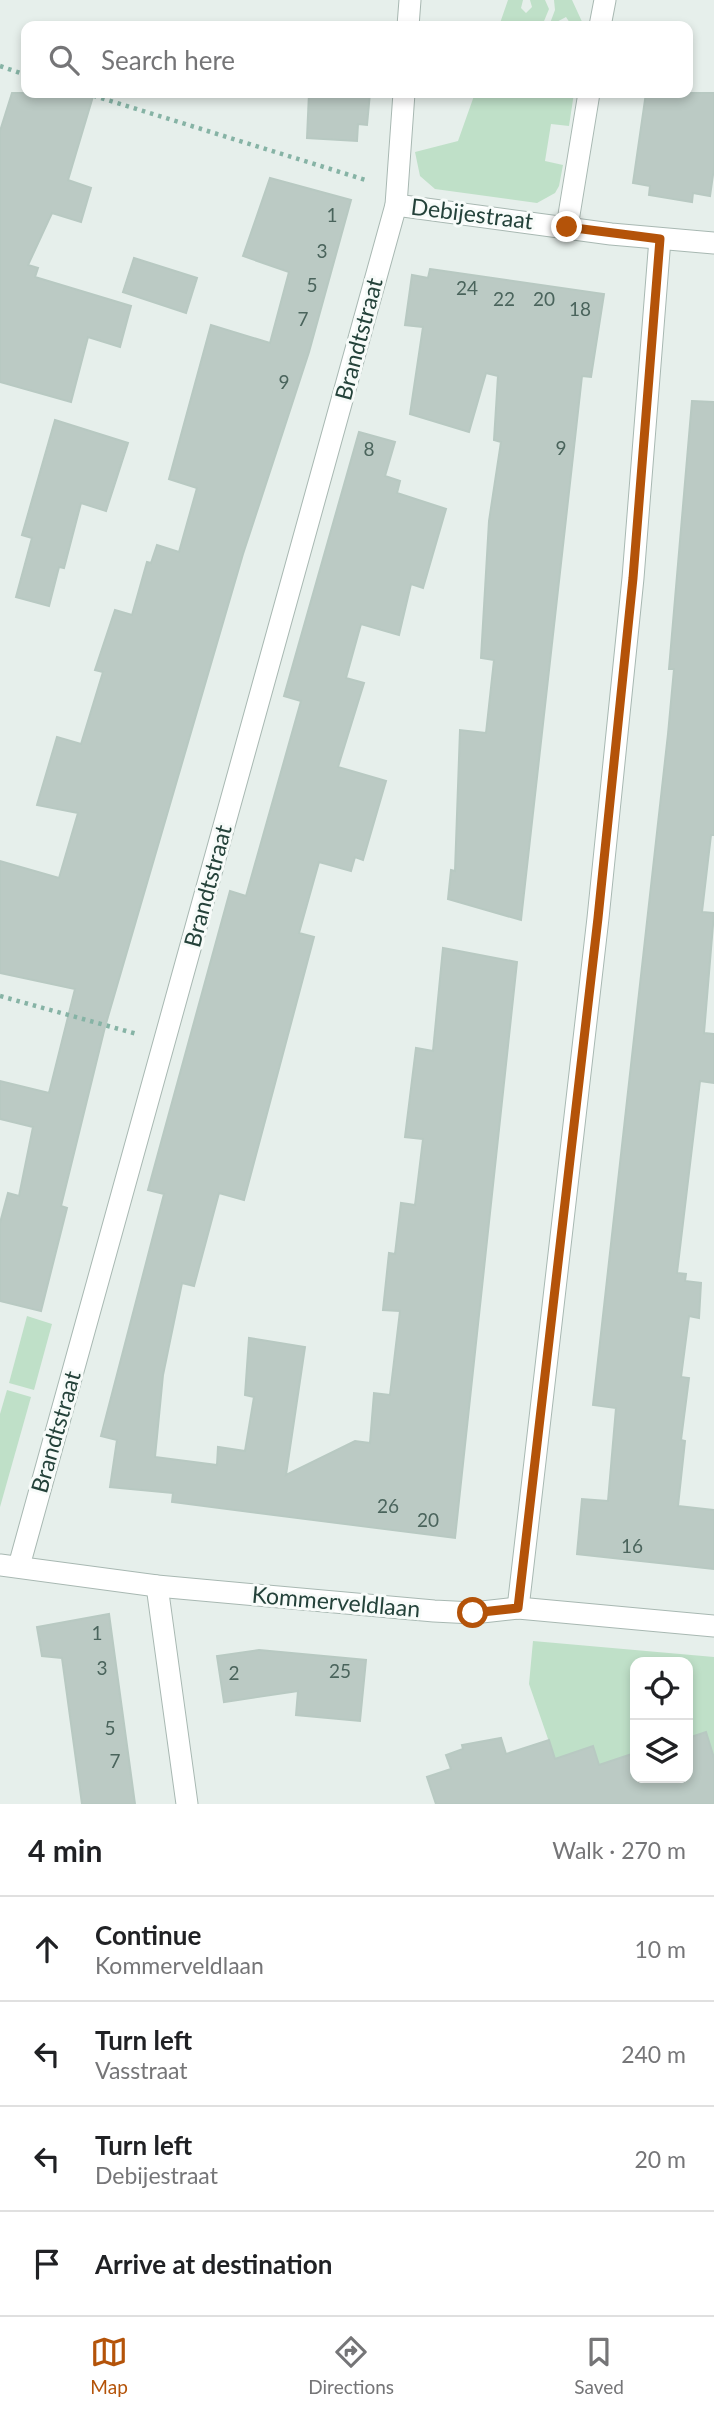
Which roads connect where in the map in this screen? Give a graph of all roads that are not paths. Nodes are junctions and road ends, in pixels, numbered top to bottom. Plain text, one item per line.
1 (410, 0) edge
2 (604, 0) edge
3 (408, 21) edge
4 (601, 21) edge
5 (404, 98) edge
6 (588, 98) edge
7 (396, 205) junction
8 (567, 227) junction
9 (660, 239) junction
10 (714, 243) edge
11 (9, 1566) edge
12 (157, 1586) junction
13 (518, 1608) junction
14 (714, 1626) edge
15 (187, 1804) edge

1 - 3 street
2 - 4 street
5 - 7 street, Brandtstraat
6 - 8 street
7 - 8 street, Debijestraat
7 - 11 street, Brandtstraat
8 - 9 street, Debijestraat
9 - 10 street, Debijestraat
9 - 13 street
11 - 12 street, Kommerveldlaan
12 - 13 street, Kommerveldlaan
12 - 15 street
13 - 14 street, Kommerveldlaan

